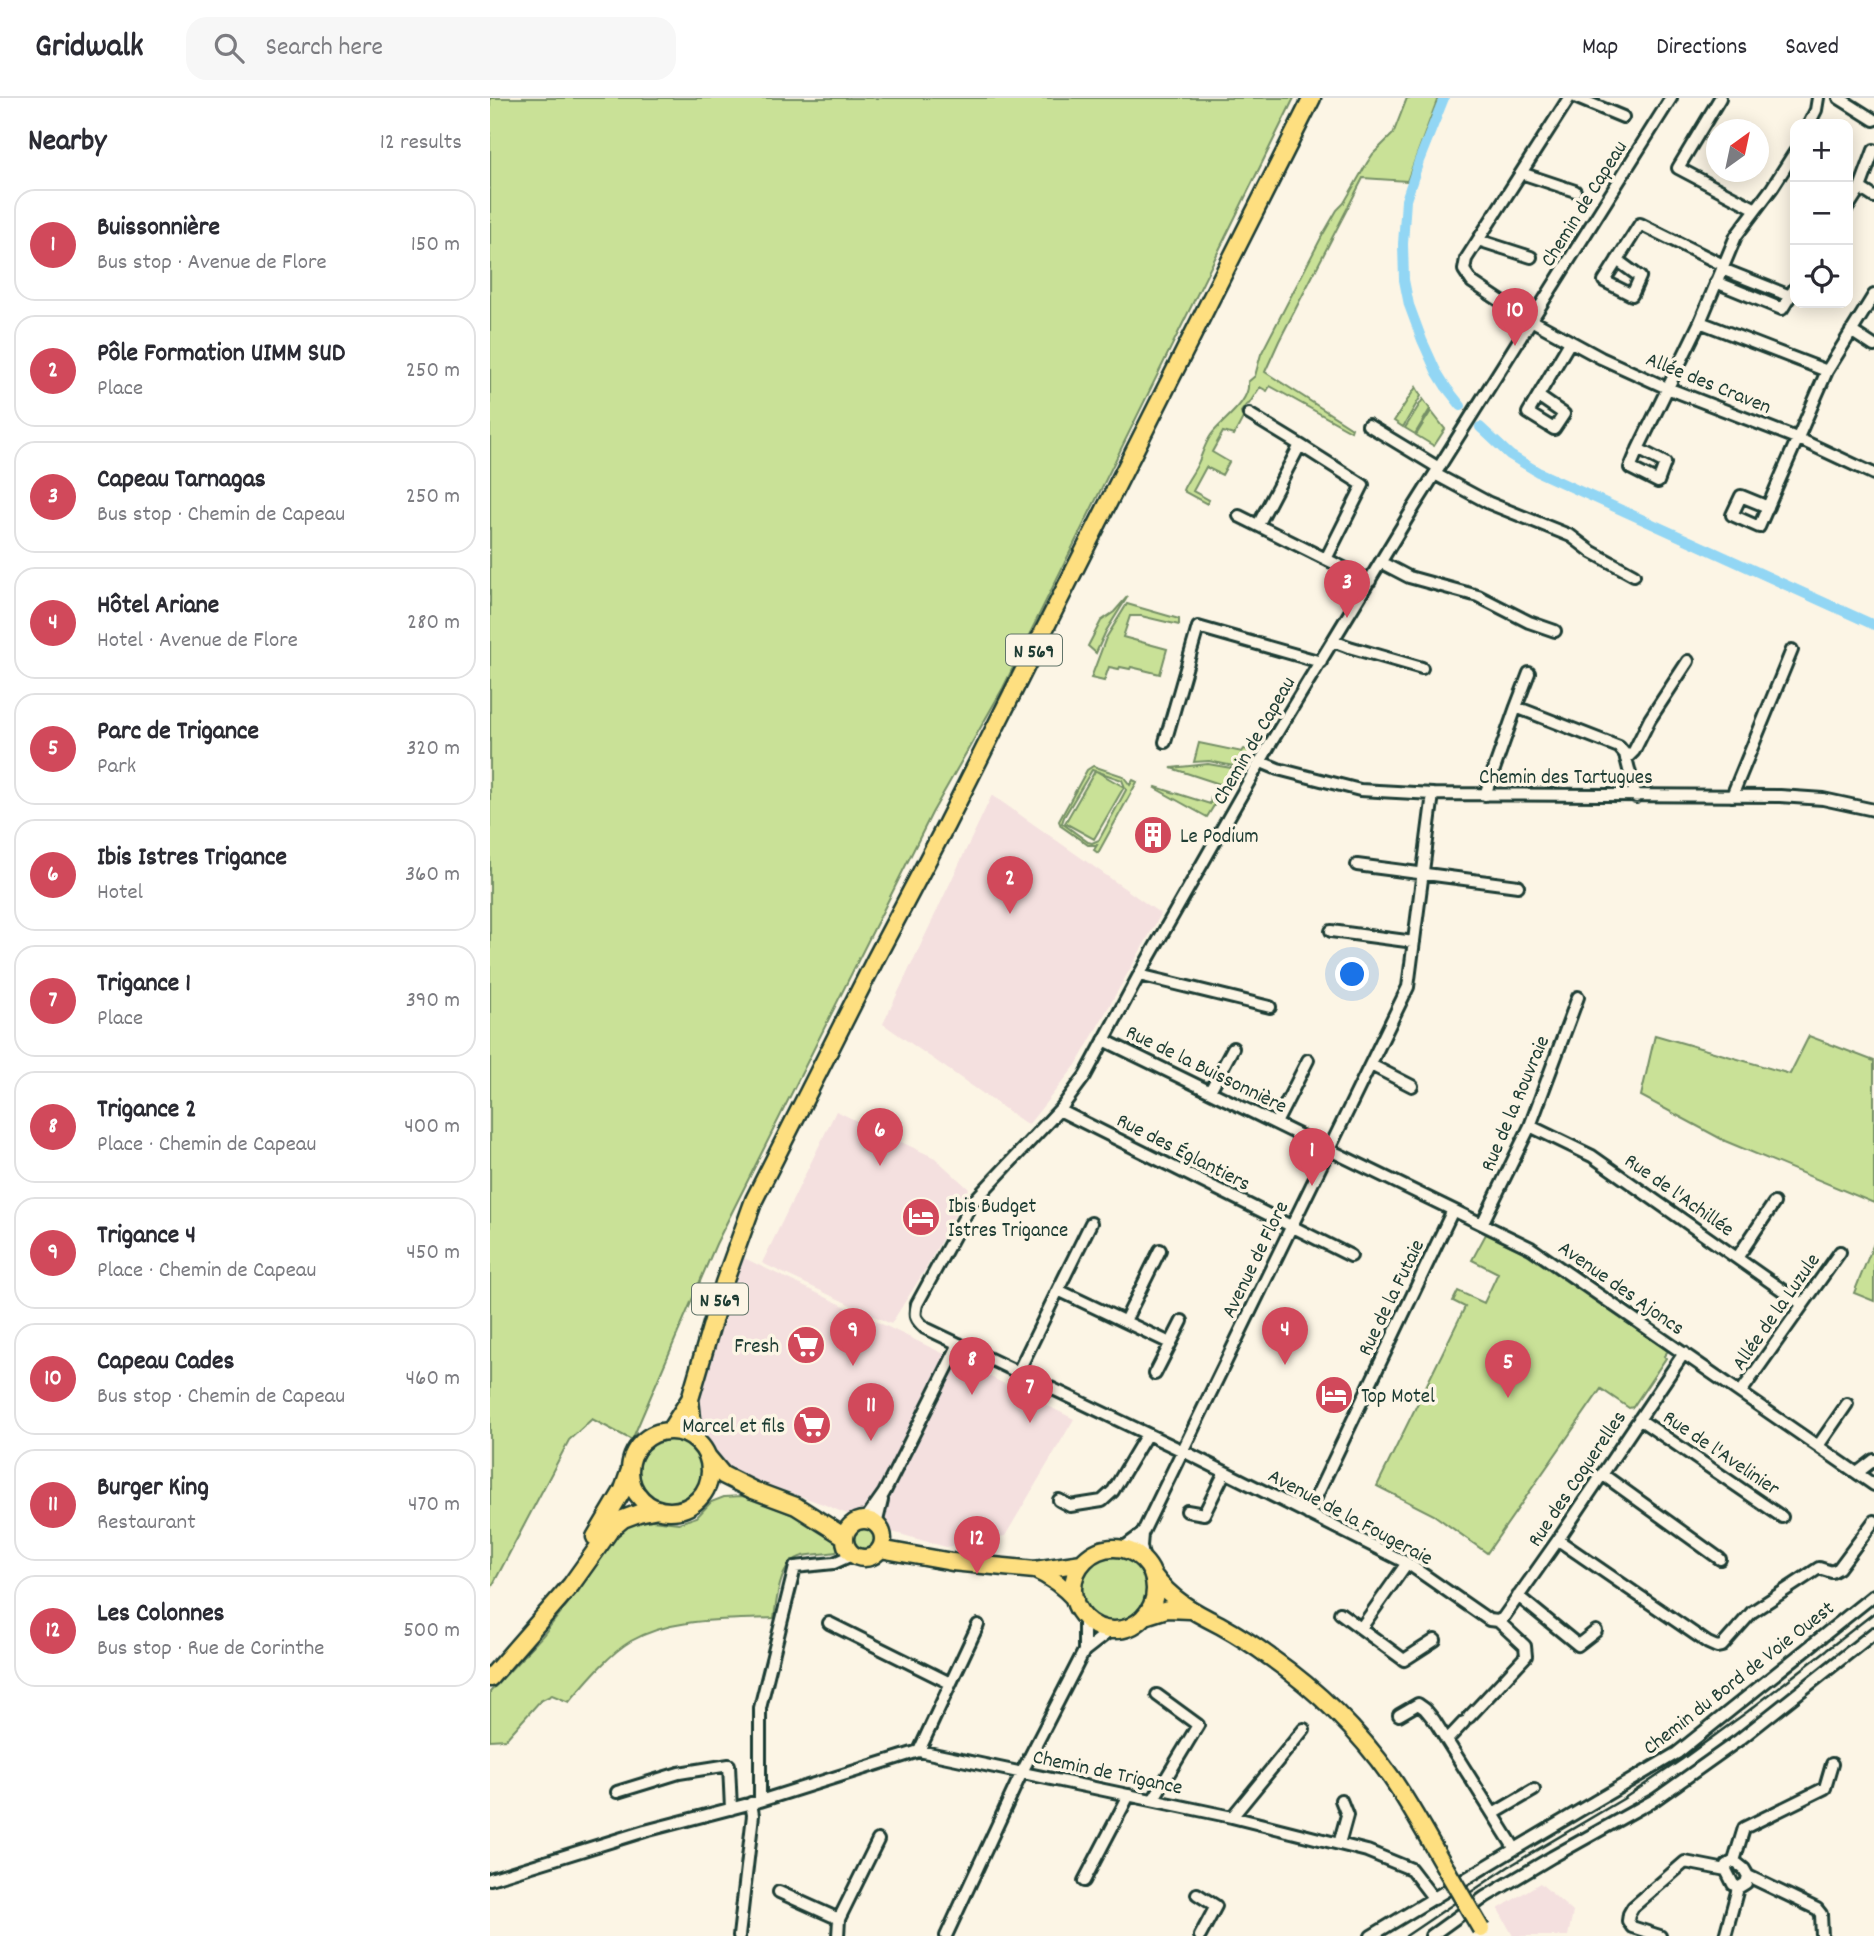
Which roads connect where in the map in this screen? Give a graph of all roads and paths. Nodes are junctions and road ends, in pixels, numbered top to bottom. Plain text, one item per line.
1 (1312, 98) edge
2 (1569, 98) edge
3 (1577, 98) edge
4 (1671, 98) edge
5 (1720, 98) edge
6 (1818, 98) edge
7 (1839, 98) edge
8 (1623, 117) dead end
9 (1811, 119) edge
10 (1874, 120) edge
11 (1874, 150) edge
12 (1790, 159) edge
13 (1521, 173) junction
14 (1860, 188) junction
15 (1575, 191) dead end
16 (1874, 197) edge
17 (1853, 199) edge
18 (1756, 209) junction
19 (1478, 240) junction
20 (1531, 257) dead end
21 (1617, 260) dead end
22 (1723, 267) junction
23 (1716, 282) junction
24 (1790, 291) edge
25 (1874, 295) edge
26 (1790, 297) edge
27 (1532, 320) junction
28 (1700, 322) junction
29 (1851, 331) junction
30 (1570, 342) junction
31 (1874, 346) edge
32 (1827, 371) junction
33 (1667, 388) junction
34 (1538, 396) dead end
35 (1249, 414) dead end
36 (1368, 425) dead end
37 (1798, 439) junction
38 (1300, 445) junction
39 (1638, 449) dead end
40 (1437, 471) junction
41 (1874, 474) edge
42 (1768, 507) dead end
43 (1239, 516) dead end
44 (1258, 525) junction
45 (1326, 559) junction
46 (1381, 563) junction
47 (1634, 575) dead end
48 (1370, 581) junction
49 (1555, 631) dead end
50 (1333, 640) junction
51 (1792, 650) dead end
52 (1688, 660) dead end
53 (1321, 662) junction
54 (1422, 668) dead end
55 (1529, 673) dead end
56 (1516, 707) junction
57 (1165, 742) dead end
58 (1626, 759) junction
59 (1261, 762) junction
60 (1433, 794) junction
61 (1485, 795) junction
62 (1732, 796) junction
63 (1636, 797) junction
64 (1874, 810) edge
65 (1357, 865) dead end
66 (1422, 873) junction
67 (1518, 886) dead end
68 (1331, 931) dead end
69 (1413, 943) junction
70 (1139, 975) junction
71 (1578, 997) dead end
72 (1269, 1007) dead end
73 (1104, 1040) junction
74 (1233, 1048) dead end
75 (1308, 1060) dead end
76 (1371, 1065) junction
77 (1412, 1086) dead end
78 (1210, 1091) junction
79 (1059, 1110) junction
80 (1276, 1123) junction
81 (1530, 1126) junction
82 (1330, 1150) junction
83 (1774, 1203) dead end
84 (1453, 1210) junction
85 (1091, 1223) dead end
86 (1482, 1224) junction
87 (1291, 1227) junction
88 (1160, 1250) dead end
89 (1840, 1252) dead end
90 (1351, 1256) dead end
91 (1737, 1258) junction
92 (1058, 1290) junction
93 (1802, 1304) junction
94 (1125, 1321) junction
95 (1182, 1321) dead end
96 (1170, 1343) junction
97 (958, 1344) junction
98 (1684, 1353) junction
99 (1018, 1372) junction
100 (1155, 1374) dead end
101 (1741, 1392) junction
102 (690, 1399) junction
103 (1847, 1404) dead end
104 (1639, 1419) junction
105 (670, 1430) junction
106 (1146, 1434) junction
107 (698, 1441) junction
108 (1818, 1446) junction
109 (1182, 1451) junction
110 (708, 1457) junction
111 (1874, 1460) edge
112 (630, 1470) junction
113 (1225, 1472) junction
114 (1857, 1473) junction
115 (1602, 1475) junction
116 (1874, 1485) edge
117 (753, 1490) junction
118 (698, 1500) junction
119 (1059, 1500) dead end
120 (658, 1509) junction
121 (1188, 1511) dead end
122 (1308, 1514) junction
123 (1782, 1517) dead end
124 (1874, 1521) edge
125 (867, 1532) junction
126 (1142, 1534) junction
127 (1558, 1540) junction
128 (1119, 1548) junction
129 (852, 1555) junction
130 (1720, 1559) dead end
131 (1144, 1561) junction
132 (1082, 1563) junction
133 (1407, 1563) junction
134 (1035, 1570) junction
135 (580, 1571) junction
136 (1153, 1575) junction
137 (1874, 1595) edge
138 (1518, 1596) junction
139 (1074, 1600) junction
140 (1190, 1610) junction
141 (1340, 1613) dead end
142 (1145, 1616) junction
143 (1084, 1617) junction
144 (1498, 1621) junction
145 (829, 1623) dead end
146 (978, 1625) dead end
147 (1361, 1628) junction
148 (1111, 1630) junction
149 (1596, 1631) dead end
150 (1874, 1633) edge
151 (1435, 1640) dead end
152 (1084, 1651) junction
153 (490, 1678) edge
154 (950, 1684) junction
155 (1157, 1695) dead end
156 (1399, 1715) dead end
157 (1304, 1729) dead end
158 (1447, 1740) junction
159 (919, 1751) junction
160 (1832, 1764) dead end
161 (1023, 1772) junction
162 (1534, 1790) dead end
163 (617, 1792) dead end
164 (1129, 1795) junction
165 (1153, 1800) junction
166 (1341, 1800) dead end
167 (756, 1802) junction
168 (731, 1809) junction
169 (1493, 1814) junction
170 (1233, 1817) junction
171 (878, 1840) dead end
172 (1339, 1844) junction
173 (1515, 1849) junction
174 (1734, 1861) junction
175 (1726, 1870) junction
176 (1748, 1876) junction
177 (490, 1879) edge
178 (1084, 1881) dead end
179 (1738, 1888) junction
180 (779, 1892) dead end
181 (1197, 1894) dead end
182 (1434, 1899) junction
183 (839, 1919) junction
184 (1483, 1933) edge
185 (738, 1936) edge
186 (838, 1936) edge
187 (946, 1936) edge
188 (1200, 1936) edge
189 (1371, 1936) edge
190 (1431, 1936) edge
191 (1660, 1936) edge
192 (1725, 1936) edge
193 (1822, 1936) edge

1 - 102 main road, N 569
2 - 13 street
3 - 8 street
4 - 27 street, Chemin de Capeau
5 - 18 street
6 - 9 street
7 - 10 street
11 - 14 street
12 - 18 street
13 - 15 street
13 - 19 street
14 - 16 street
14 - 17 street
18 - 22 street
19 - 20 street
19 - 27 street, Allée des Craven
21 - 22 street
22 - 23 street
22 - 24 street
23 - 26 street
23 - 28 street
25 - 29 street
27 - 30 street, Allée des Craven
27 - 40 street, Chemin de Capeau
28 - 32 street
28 - 33 street
29 - 31 street
29 - 32 street
30 - 33 street, Allée des Craven
30 - 34 street
32 - 37 street
33 - 37 street, Allée des Craven
33 - 39 street
35 - 38 street
36 - 40 street
37 - 41 street, Allée des Craven
37 - 42 street
38 - 44 street
38 - 45 street
40 - 46 street, Chemin de Capeau
40 - 47 street
43 - 44 street
44 - 45 street
45 - 48 street
46 - 48 street, Chemin de Capeau
46 - 49 street
48 - 50 street, Chemin de Capeau
50 - 53 street, Chemin de Capeau
50 - 54 street
51 - 62 street
52 - 58 street
53 - 57 street
53 - 59 street, Chemin de Capeau
55 - 56 street
56 - 58 street
56 - 61 street
58 - 63 street
59 - 60 street, Chemin des Tartugues
59 - 70 street, Chemin de Capeau
60 - 61 street, Chemin des Tartugues
60 - 66 street, Avenue de Flore
61 - 63 street, Chemin des Tartugues
62 - 63 street, Chemin des Tartugues
62 - 64 street, Chemin des Tartugues
65 - 66 street
66 - 67 street
66 - 69 street, Avenue de Flore
68 - 69 street
69 - 76 street, Avenue de Flore
70 - 72 street
70 - 73 street, Chemin de Capeau
71 - 81 street, Rue de la Rouvraie
73 - 78 street, Rue de la Buissonnière
73 - 79 street, Chemin de Capeau
74 - 78 street
75 - 80 street
76 - 77 street
76 - 82 street, Avenue de Flore
78 - 80 street, Rue de la Buissonnière
79 - 87 street, Rue des Églantiers
79 - 97 street, Chemin de Capeau
80 - 82 street, Rue de la Buissonnière
81 - 86 street, Rue de la Rouvraie
81 - 91 street, Rue de l'Achillée
82 - 84 street, Avenue des Ajoncs
82 - 87 street, Avenue de Flore
83 - 91 street
84 - 86 street, Avenue des Ajoncs
84 - 122 street, Rue de la Futaie
85 - 92 street
86 - 98 street, Avenue des Ajoncs
87 - 90 street, Rue des Églantiers
87 - 109 street, Avenue de Flore
88 - 94 street
89 - 93 street, Allée de la Luzule
91 - 93 street, Rue de l'Achillée
92 - 94 street
92 - 99 street
93 - 101 street, Allée de la Luzule
94 - 96 street
95 - 96 street
96 - 100 street
97 - 99 street, Avenue de la Fougeraie
97 - 125 street
98 - 101 street, Avenue des Ajoncs
98 - 104 street, Rue des Coquerelles
99 - 106 street, Avenue de la Fougeraie
101 - 108 street, Avenue des Ajoncs
102 - 105 main road, N 569
102 - 107 main road, N 569
103 - 108 street
104 - 115 street, Rue des Coquerelles
104 - 123 street, Rue de l'Avelinier
105 - 107 main road
105 - 112 main road
106 - 109 street, Avenue de la Fougeraie
106 - 119 street
107 - 110 main road, N 569
108 - 114 street, Avenue des Ajoncs
109 - 113 street, Avenue de la Fougeraie
109 - 126 street, Avenue de Flore
110 - 117 main road
110 - 118 main road
111 - 114 street
112 - 120 main road
112 - 135 main road
113 - 121 street
113 - 122 street, Avenue de la Fougeraie
114 - 116 street, Avenue des Ajoncs
115 - 127 street, Rue des Coquerelles
115 - 130 street
117 - 118 main road
117 - 125 main road
118 - 120 main road
120 - 135 main road
122 - 133 street, Avenue de la Fougeraie
124 - 127 street
125 - 129 main road
125 - 129 main road
125 - 134 main road
126 - 128 street
126 - 131 street, Avenue de Flore
127 - 138 street, Rue des Coquerelles
128 - 131 main road
128 - 132 main road
129 - 167 street
131 - 136 main road
132 - 134 main road
132 - 139 main road
133 - 144 street, Avenue de la Fougeraie
133 - 147 street
134 - 139 main road
135 - 153 main road
136 - 140 main road
136 - 142 main road
137 - 173 street, Chemin du Bord de Voie Ouest
138 - 144 street, Rue des Coquerelles
138 - 149 street
139 - 143 main road
140 - 142 main road
140 - 184 main road, bridge
141 - 147 street
142 - 148 main road
143 - 148 main road
143 - 152 street
144 - 158 street, Avenue de la Fougeraie
145 - 154 street
146 - 154 street
147 - 151 street
148 - 152 street
150 - 190 street
152 - 161 street
154 - 159 street
155 - 165 street
156 - 158 street
157 - 170 street
158 - 169 street
159 - 161 street, Chemin de Trigance
159 - 167 street, Chemin de Trigance
160 - 174 street
161 - 164 street, Chemin de Trigance
161 - 187 street
162 - 169 street
163 - 168 street
164 - 165 street, Chemin de Trigance
164 - 178 street
165 - 170 street, Chemin de Trigance
166 - 172 street
167 - 168 street, Chemin de Trigance
167 - 185 street
168 - 177 street, Chemin de Trigance
169 - 173 street
170 - 172 street, Chemin de Trigance
171 - 183 street
172 - 182 street, Chemin de Trigance
173 - 182 street, Chemin du Bord de Voie Ouest
174 - 175 street
174 - 176 street
175 - 179 street
175 - 191 street
176 - 179 street
176 - 193 street
179 - 192 street
180 - 183 street
181 - 188 street
182 - 189 street, Chemin du Bord de Voie Ouest
183 - 186 street

